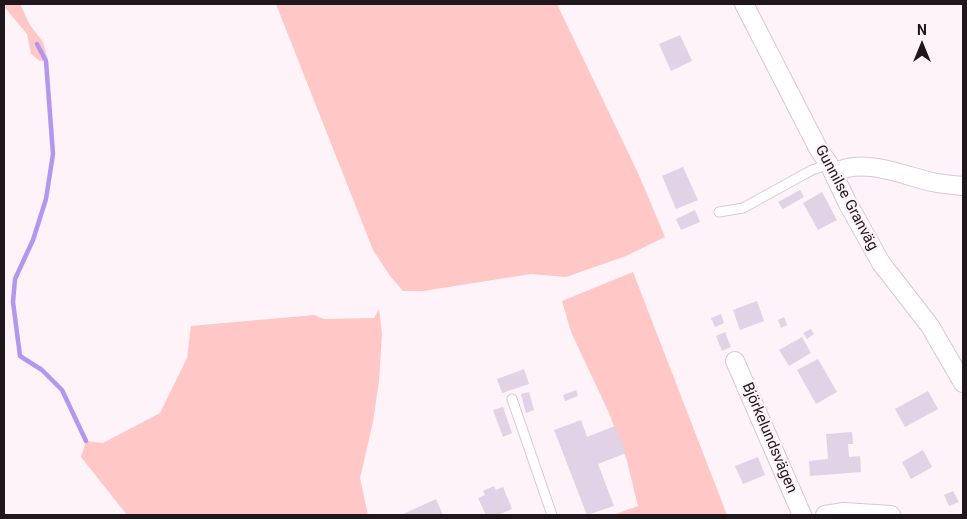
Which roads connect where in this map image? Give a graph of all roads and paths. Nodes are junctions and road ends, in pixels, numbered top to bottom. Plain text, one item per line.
1 (744, 4) edge
2 (831, 168) junction
3 (963, 186) edge
4 (720, 212) dead end
5 (735, 362) dead end
6 (963, 383) edge
7 (512, 399) dead end
8 (552, 515) edge
9 (802, 515) edge
10 (826, 515) edge
11 (891, 515) edge

1 - 2 street, Gunnilse Granväg
2 - 3 street
2 - 4 lane
2 - 6 street, Gunnilse Granväg
5 - 9 street, Björkelundsvägen
7 - 8 lane
10 - 11 street

